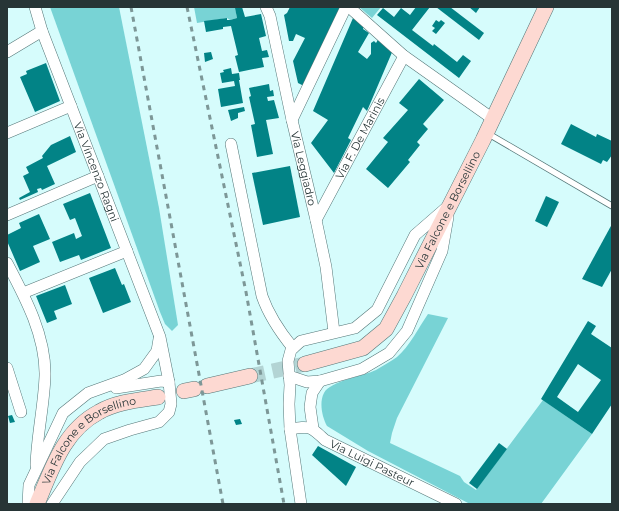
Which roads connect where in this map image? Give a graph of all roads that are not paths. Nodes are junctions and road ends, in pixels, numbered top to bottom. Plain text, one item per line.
1 (35, 7) edge
2 (266, 7) edge
3 (348, 7) edge
4 (546, 7) edge
5 (42, 31) junction
6 (7, 52) edge
7 (404, 56) junction
8 (71, 106) junction
9 (493, 119) junction
10 (292, 120) junction
11 (7, 133) edge
12 (486, 133) junction
13 (231, 144) dead end
14 (98, 176) junction
15 (450, 205) junction
16 (612, 206) edge
17 (7, 215) edge
18 (316, 220) junction
19 (127, 251) junction
20 (7, 263) edge
21 (23, 293) junction
22 (334, 332) junction
23 (160, 337) junction
24 (293, 348) junction
25 (305, 364) tunnel mouth
26 (7, 368) edge
27 (250, 376) tunnel mouth
28 (289, 376) junction
29 (320, 380) junction
30 (169, 382) junction
31 (195, 388) dead end
32 (88, 393) junction
33 (158, 397) dead end
34 (21, 412) dead end
35 (313, 428) junction
36 (290, 429) junction
37 (36, 469) junction
38 (28, 504) edge
39 (37, 504) edge
40 (52, 504) edge
41 (301, 504) edge
42 (456, 504) edge

1 - 5 street, Via Vincenzo Ragni
2 - 10 street, Via Leggiadro
3 - 7 street
3 - 10 street
4 - 9 main road, Via Falcone e Borsellino
5 - 6 street
5 - 8 street, Via Vincenzo Ragni
7 - 9 street
7 - 18 street, Via F. De Marinis
8 - 11 street
8 - 14 street, Via Vincenzo Ragni
9 - 12 main road, Via Falcone e Borsellino
10 - 18 street, Via Leggiadro
12 - 15 main road, Via Falcone e Borsellino
12 - 16 lane
13 - 24 street
14 - 17 street
14 - 19 street, Via Vincenzo Ragni
15 - 22 street
15 - 25 main road, Via Falcone e Borsellino
15 - 29 street
18 - 22 street, Via Leggiadro
19 - 21 street
19 - 23 street, Via Vincenzo Ragni
20 - 21 street
21 - 37 street
22 - 24 street
23 - 30 street, Via Vincenzo Ragni
23 - 32 street
24 - 28 street
26 - 34 street
27 - 31 main road
28 - 29 street
28 - 36 street
29 - 35 street
30 - 32 street
30 - 40 street, Via Vincenzo Ragni
32 - 37 street
33 - 39 main road, Via Falcone e Borsellino
35 - 36 street
35 - 42 street, Via Luigi Pasteur
36 - 41 street
37 - 38 street

